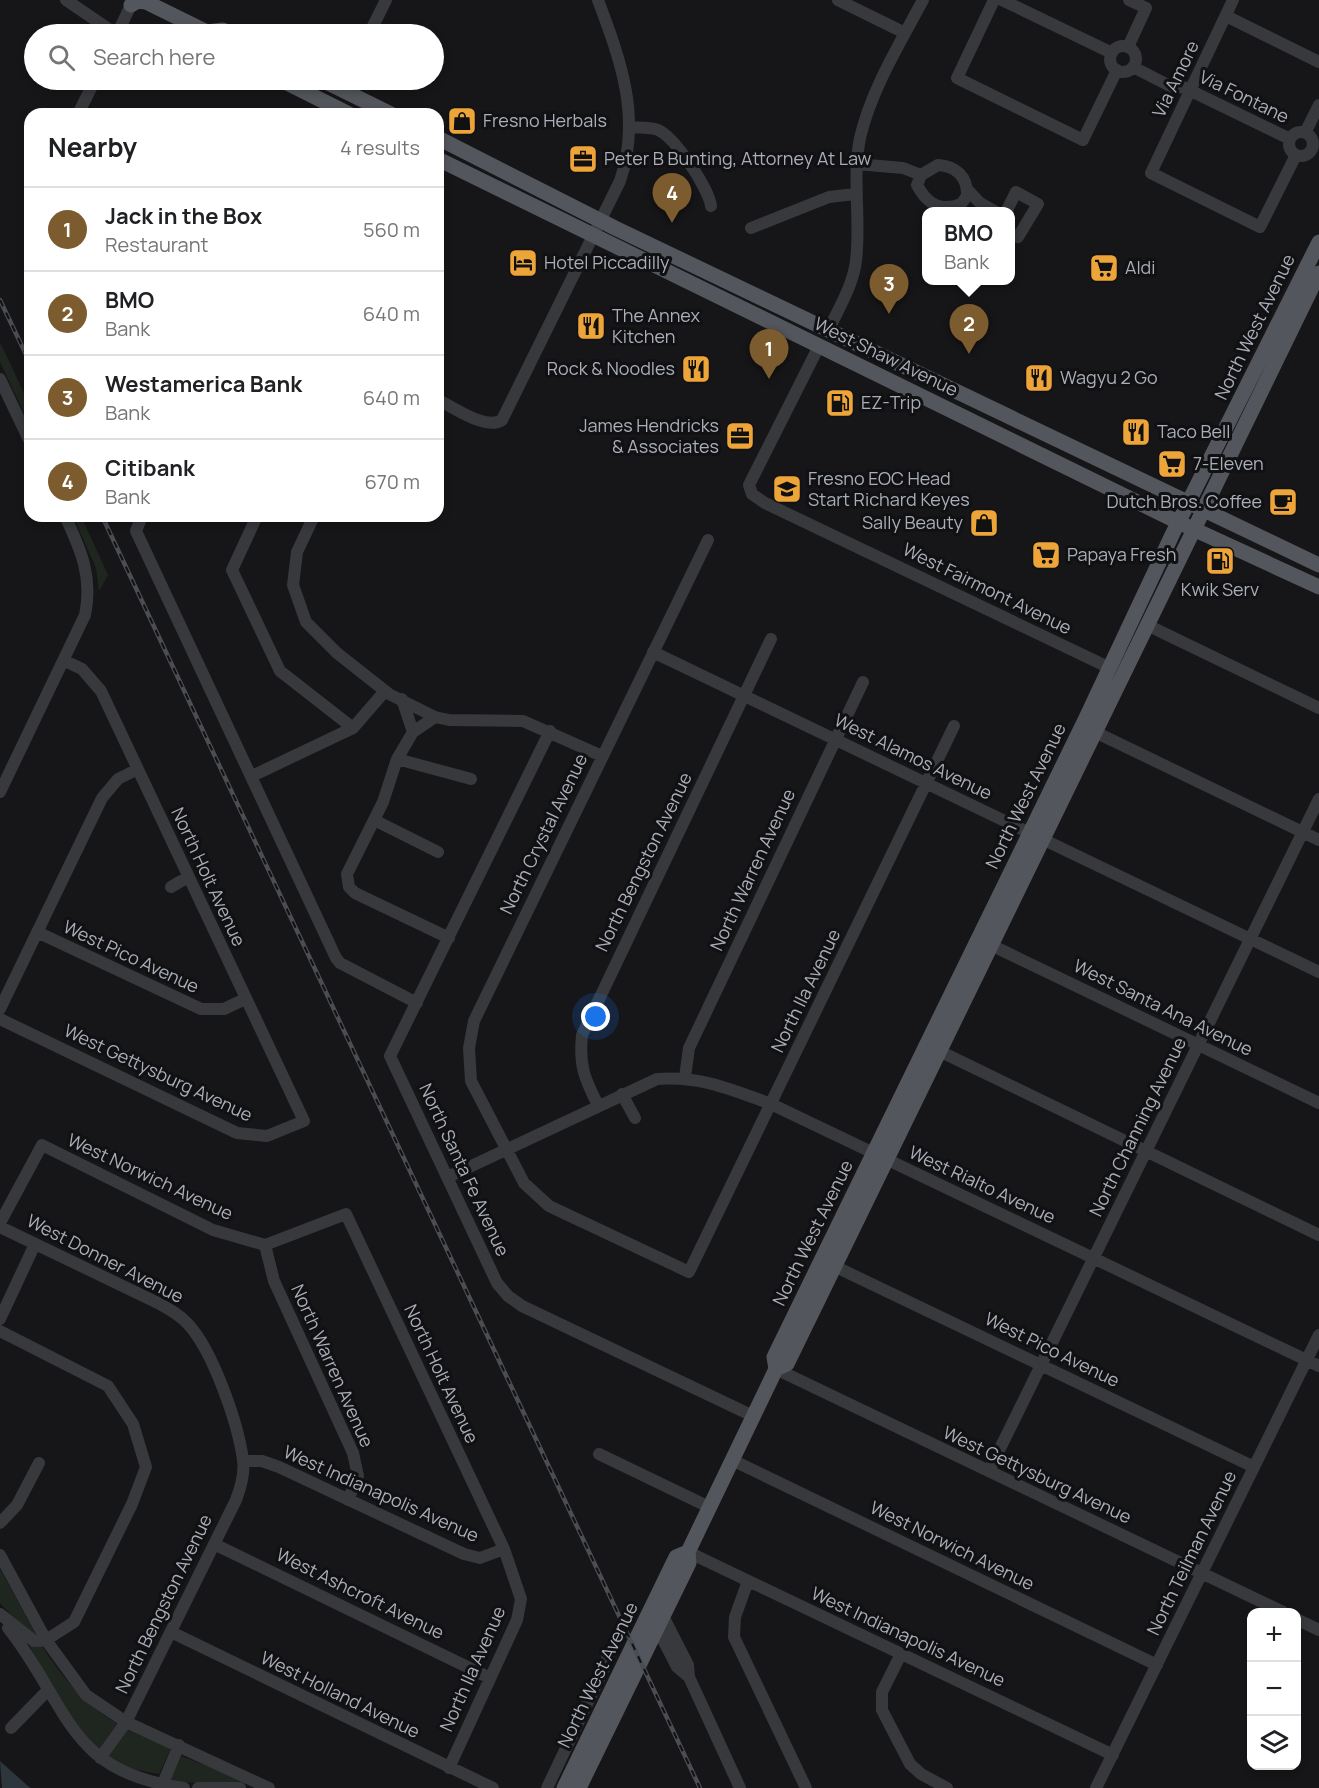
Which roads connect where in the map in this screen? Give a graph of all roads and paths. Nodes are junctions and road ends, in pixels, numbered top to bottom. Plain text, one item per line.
1 (66, 0) edge
2 (162, 0) edge
3 (386, 0) edge
4 (598, 0) edge
5 (838, 0) edge
6 (922, 0) edge
7 (994, 0) edge
8 (1002, 0) edge
9 (1129, 0) edge
10 (1233, 0) edge
11 (125, 3) edge
12 (1226, 16) junction
13 (101, 24) edge
14 (119, 24) edge
15 (170, 24) edge
16 (191, 24) edge
17 (212, 24) edge
18 (374, 24) edge
19 (905, 33) junction
20 (1128, 47) junction
21 (1112, 53) junction
22 (1319, 62) edge
23 (1134, 64) junction
24 (1117, 70) junction
25 (1187, 89) junction
26 (90, 90) edge
27 (298, 90) edge
28 (320, 90) edge
29 (340, 90) edge
30 (353, 90) edge
31 (1319, 105) edge
32 (81, 108) edge
33 (329, 108) edge
34 (335, 108) edge
35 (360, 108) edge
36 (381, 108) edge
37 (630, 127) junction
38 (1290, 139) junction
39 (1312, 141) edge
40 (444, 142) edge
41 (1307, 156) edge
42 (444, 162) edge
43 (857, 164) junction
44 (921, 175) junction
45 (967, 189) junction
46 (855, 194) junction
47 (980, 203) junction
48 (961, 204) junction
49 (711, 206) dead end
50 (941, 207) edge
51 (948, 207) edge
52 (987, 207) edge
53 (1008, 207) edge
54 (751, 228) dead end
55 (598, 229) junction
56 (1015, 236) edge
57 (1319, 242) edge
58 (1319, 273) edge
59 (1288, 304) junction
60 (768, 321) junction
61 (829, 329) junction
62 (819, 346) junction
63 (894, 362) junction
64 (1272, 371) junction
65 (2, 386) edge
66 (914, 391) junction
67 (444, 403) edge
68 (1000, 411) junction
69 (24, 430) edge
70 (1053, 437) junction
71 (1016, 442) junction
72 (1189, 503) junction
73 (1204, 510) junction
74 (68, 522) edge
75 (140, 522) edge
76 (254, 522) edge
77 (311, 522) edge
78 (1178, 522) junction
79 (1194, 530) junction
80 (708, 540) dead end
81 (1319, 565) edge
82 (1317, 586) edge
83 (1147, 625) junction
84 (771, 639) dead end
85 (653, 652) junction
86 (65, 661) junction
87 (1110, 668) junction
88 (863, 682) dead end
89 (385, 691) junction
90 (744, 696) junction
91 (402, 699) junction
92 (1319, 708) edge
93 (435, 717) junction
94 (954, 726) dead end
95 (353, 728) junction
96 (550, 731) junction
97 (413, 732) junction
98 (1095, 732) junction
99 (835, 739) junction
100 (602, 756) junction
101 (1083, 758) junction
102 (397, 759) junction
103 (136, 770) junction
104 (252, 776) junction
105 (471, 779) dead end
106 (927, 783) junction
107 (0, 792) edge
108 (1319, 799) edge
109 (374, 820) junction
110 (1303, 833) junction
111 (1037, 836) junction
112 (1319, 840) edge
113 (438, 852) dead end
114 (188, 877) junction
115 (171, 886) dead end
116 (37, 932) junction
117 (449, 938) junction
118 (1251, 939) junction
119 (991, 945) junction
120 (1319, 972) edge
121 (245, 999) junction
122 (417, 1003) junction
123 (0, 1009) edge
124 (0, 1019) edge
125 (1198, 1045) junction
126 (933, 1048) junction
127 (685, 1077) junction
128 (622, 1094) junction
129 (1319, 1103) edge
130 (771, 1104) junction
131 (598, 1105) junction
132 (634, 1118) dead end
133 (304, 1121) joint
134 (507, 1149) junction
135 (1146, 1152) junction
136 (880, 1157) junction
137 (448, 1177) junction
138 (0, 1225) edge
139 (1319, 1235) edge
140 (35, 1244) junction
141 (265, 1245) junction
142 (1094, 1258) junction
143 (834, 1266) junction
144 (0, 1319) edge
145 (0, 1331) edge
146 (1319, 1335) edge
147 (1306, 1360) junction
148 (1042, 1365) junction
149 (1319, 1366) edge
150 (776, 1369) junction
151 (753, 1416) junction
152 (599, 1454) dead end
153 (732, 1460) junction
154 (243, 1461) junction
155 (39, 1463) dead end
156 (1254, 1467) junction
157 (989, 1472) junction
158 (348, 1500) junction
159 (709, 1507) junction
160 (0, 1523) edge
161 (214, 1544) junction
162 (504, 1550) junction
163 (688, 1552) junction
164 (0, 1555) edge
165 (1202, 1574) junction
166 (748, 1581) junction
167 (661, 1588) junction
168 (1274, 1608) edge
169 (0, 1616) edge
170 (1301, 1621) edge
171 (660, 1622) junction
172 (1319, 1630) edge
173 (171, 1632) junction
174 (46, 1640) junction
175 (608, 1654) dead end
176 (901, 1654) junction
177 (1157, 1665) junction
178 (490, 1677) junction
179 (47, 1691) junction
180 (126, 1722) junction
181 (11, 1728) dead end
182 (179, 1745) junction
183 (1113, 1755) junction
184 (100, 1758) junction
185 (449, 1768) junction
186 (161, 1786) edge
187 (184, 1788) edge
188 (198, 1788) edge
189 (240, 1788) edge
190 (269, 1788) edge
191 (493, 1788) edge
192 (547, 1788) edge
193 (564, 1788) edge
194 (579, 1788) edge
195 (740, 1788) edge
196 (806, 1788) edge
197 (947, 1788) edge
198 (1097, 1788) edge

1 - 13 street
2 - 17 main road
3 - 18 street
4 - 37 street
5 - 19 street
6 - 19 street
7 - 24 street
8 - 21 street
9 - 20 street
10 - 12 street, Via Amore
11 - 14 street
11 - 15 main road
11 - 16 main road
12 - 22 street
12 - 25 street, Via Amore
19 - 43 street
20 - 21 street
20 - 23 street
21 - 24 street
23 - 24 street
23 - 25 street, Via Fontane
25 - 38 street, Via Fontane
25 - 41 street, Via Amore
26 - 32 street
27 - 33 main road
28 - 29 main road
30 - 36 main road
31 - 39 street
34 - 35 main road
37 - 49 street
37 - 55 street
38 - 39 street
38 - 41 street
39 - 41 street
40 - 55 main road, West Shaw Avenue
42 - 55 main road, West Shaw Avenue
43 - 44 street
43 - 46 street
44 - 45 street
44 - 50 street
45 - 47 street
45 - 48 street
46 - 54 street
46 - 61 street
47 - 48 street
47 - 52 street
48 - 51 street
53 - 56 street
55 - 60 main road, West Shaw Avenue
55 - 61 main road, West Shaw Avenue
55 - 67 street
57 - 59 main road, North West Avenue
58 - 64 main road, North West Avenue
59 - 64 main road
59 - 72 main road, North West Avenue
60 - 61 main road
60 - 62 main road, West Shaw Avenue
61 - 63 main road, West Shaw Avenue
62 - 63 main road
62 - 66 main road, West Shaw Avenue
62 - 87 street, West Fairmont Avenue
63 - 68 main road, West Shaw Avenue
64 - 73 main road, North West Avenue
65 - 69 street
66 - 68 main road
66 - 71 main road, West Shaw Avenue
68 - 70 main road, West Shaw Avenue
70 - 71 main road
70 - 72 main road, West Shaw Avenue
71 - 78 main road, West Shaw Avenue
72 - 73 main road, West Shaw Avenue
72 - 78 main road, North West Avenue
73 - 79 main road, North West Avenue
73 - 81 main road, West Shaw Avenue
74 - 86 street
75 - 104 street
76 - 95 street
77 - 89 street
78 - 79 main road, West Shaw Avenue
78 - 87 main road, North West Avenue
79 - 82 main road, West Shaw Avenue
79 - 83 main road, North West Avenue
80 - 85 street, North Crystal Avenue
83 - 92 street
83 - 98 main road, North West Avenue
84 - 90 street, North Bengston Avenue
85 - 90 street, West Alamos Avenue
85 - 100 street, North Crystal Avenue
86 - 103 street, North Holt Avenue
86 - 107 street
87 - 101 main road
87 - 111 main road, North West Avenue
88 - 99 street, North Warren Avenue
89 - 91 street
89 - 95 street
90 - 99 street, West Alamos Avenue
90 - 131 street, North Bengston Avenue
91 - 93 street
91 - 97 street
93 - 96 street
93 - 97 street
94 - 106 street, North Ila Avenue
95 - 104 street
96 - 100 street
96 - 117 street
97 - 102 street
98 - 101 main road, North West Avenue
98 - 110 street
99 - 106 street, West Alamos Avenue
99 - 127 street, North Warren Avenue
100 - 134 street, North Crystal Avenue
101 - 111 main road, North West Avenue
102 - 105 street
102 - 109 street
103 - 114 street, North Holt Avenue
103 - 116 street
104 - 122 street
106 - 111 street, West Alamos Avenue
106 - 130 street, North Ila Avenue
108 - 110 street, North Channing Avenue
109 - 113 street
109 - 117 street
110 - 112 street
110 - 118 street, North Channing Avenue
111 - 118 street, West Alamos Avenue
111 - 119 main road, North West Avenue
111 - 126 main road, North West Avenue
114 - 115 street
114 - 121 street, North Holt Avenue
116 - 121 street, West Pico Avenue
116 - 123 street
117 - 122 street
118 - 120 street, West Alamos Avenue
118 - 125 street, North Channing Avenue
119 - 125 street, West Santa Ana Avenue
119 - 126 main road, North West Avenue
121 - 133 street, North Holt Avenue
122 - 137 street, North Santa Fe Avenue
124 - 133 street, West Gettysburg Avenue
125 - 129 street, West Santa Ana Avenue
125 - 135 street, North Channing Avenue
126 - 135 street
126 - 136 main road, North West Avenue
127 - 128 street, West Rialto Avenue
127 - 130 street, West Rialto Avenue
128 - 131 street, West Rialto Avenue
128 - 132 street
130 - 134 street, North Ila Avenue
130 - 136 street, West Rialto Avenue
131 - 134 street, West Rialto Avenue
134 - 137 street, West Rialto Avenue
135 - 139 street
135 - 142 street, North Channing Avenue
136 - 142 street, West Rialto Avenue
136 - 143 main road, North West Avenue
136 - 150 main road, North West Avenue
137 - 151 street, North Santa Fe Avenue
138 - 140 street, West Donner Avenue
138 - 141 street, West Norwich Avenue
140 - 144 street
140 - 154 street, West Donner Avenue
141 - 158 street, North Warren Avenue
141 - 162 street, North Holt Avenue
142 - 147 street, West Rialto Avenue
142 - 148 street, North Channing Avenue
143 - 148 street, West Pico Avenue
143 - 150 main road, North West Avenue
145 - 174 street
146 - 147 street, North Teilman Avenue
147 - 149 street, West Rialto Avenue
147 - 156 street, North Teilman Avenue
148 - 156 street, West Pico Avenue
148 - 157 street, North Channing Avenue
150 - 151 main road, North West Avenue
150 - 157 street, West Gettysburg Avenue
151 - 153 main road, North West Avenue
152 - 159 street
153 - 159 main road, North West Avenue
153 - 177 street, West Norwich Avenue
154 - 158 street, West Indianapolis Avenue
154 - 161 street, North Bengston Avenue
155 - 160 street
156 - 165 street, North Teilman Avenue
157 - 165 street, West Gettysburg Avenue
158 - 162 street, West Indianapolis Avenue
159 - 163 main road, North West Avenue
161 - 173 street, North Bengston Avenue
161 - 178 street, West Ashcroft Avenue
162 - 178 street, North Ila Avenue
163 - 166 street, West Indianapolis Avenue
163 - 167 main road, North West Avenue
163 - 171 main road, North West Avenue
164 - 174 street
165 - 168 street, West Gettysburg Avenue
165 - 177 street, North Teilman Avenue
166 - 176 street, West Indianapolis Avenue
166 - 196 street
167 - 171 main road
167 - 193 main road, North West Avenue
169 - 174 street
169 - 179 street
170 - 172 street
171 - 194 main road, North West Avenue
171 - 195 street
173 - 180 street, North Bengston Avenue
173 - 185 street, West Holland Avenue
174 - 180 street
175 - 192 street
176 - 183 street, West Indianapolis Avenue
176 - 197 street
177 - 183 street, North Teilman Avenue
178 - 185 street, North Ila Avenue
179 - 181 street
179 - 184 street
180 - 182 street
180 - 184 street, North Bengston Avenue
182 - 186 street
182 - 190 street
183 - 198 street, North Teilman Avenue
184 - 186 street
185 - 191 street, West Holland Avenue
186 - 187 street
188 - 189 street

